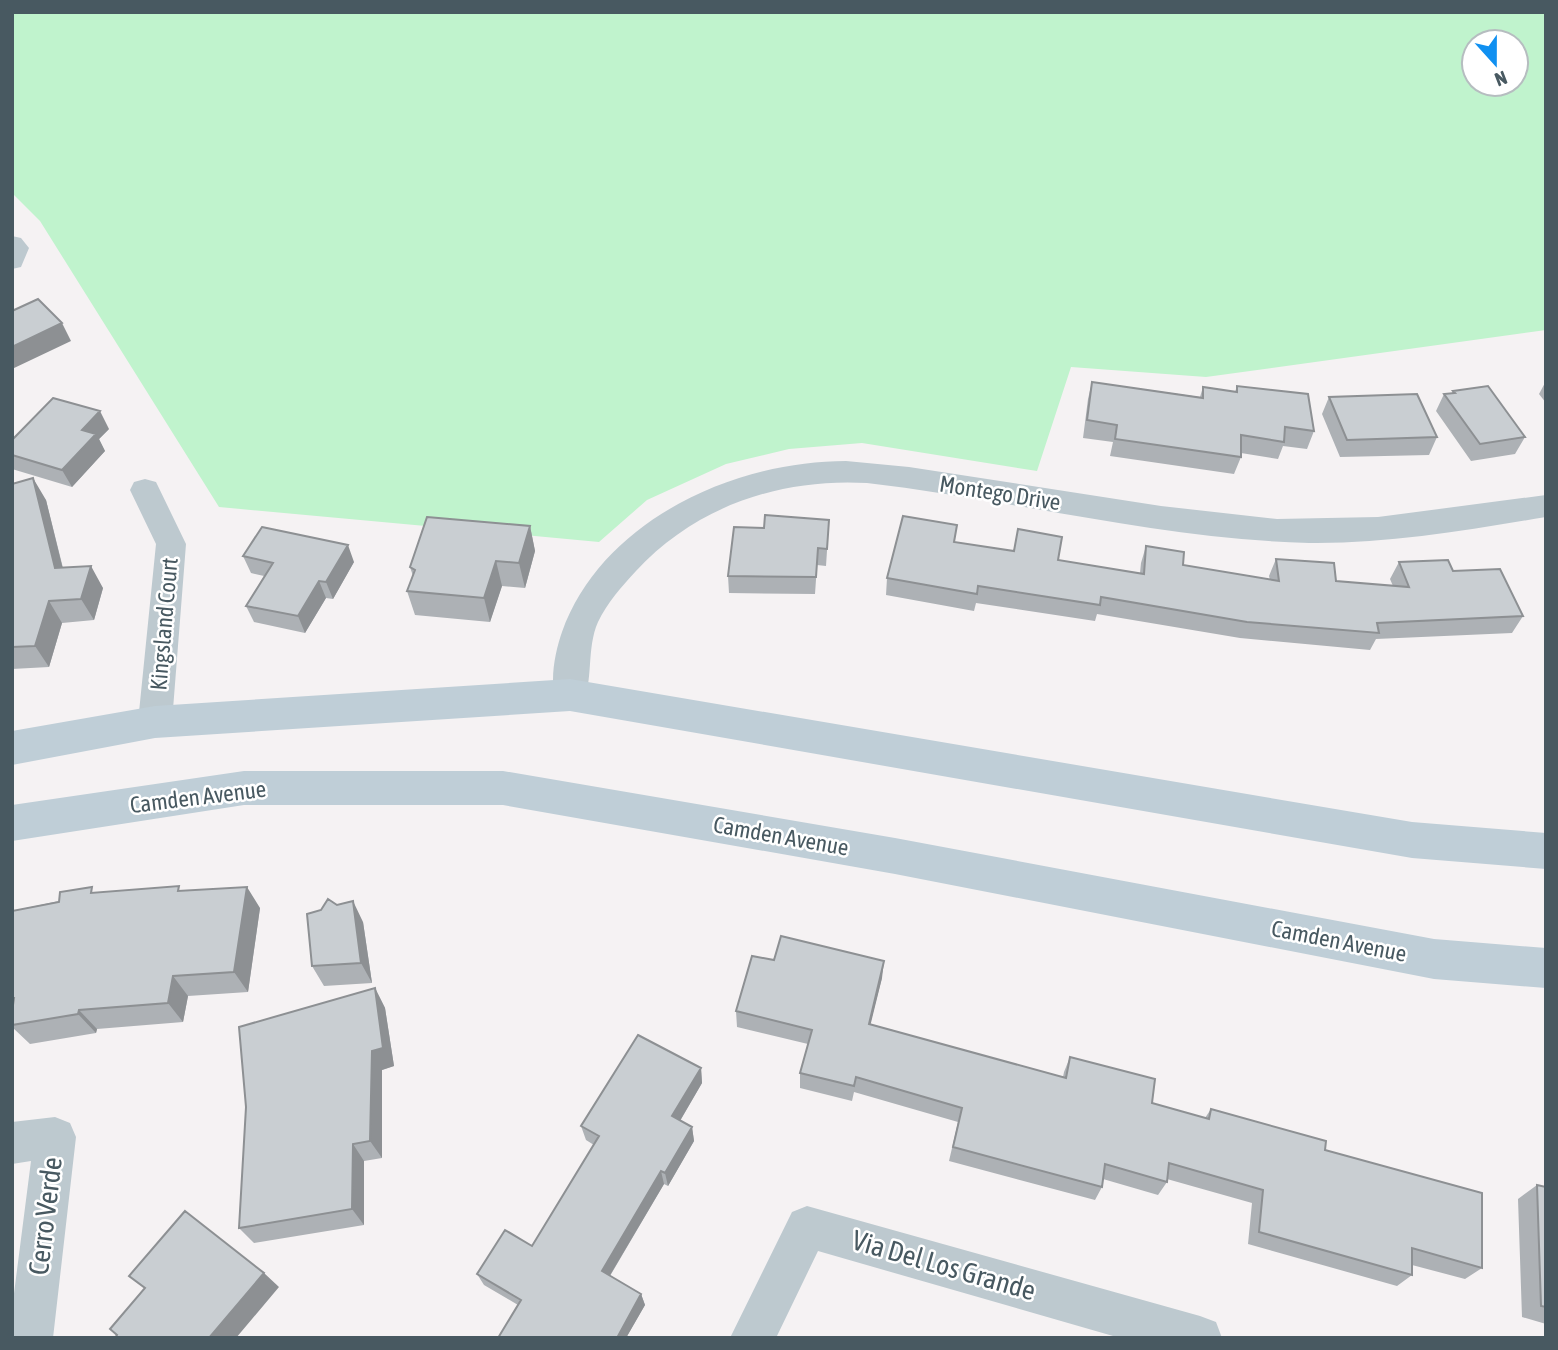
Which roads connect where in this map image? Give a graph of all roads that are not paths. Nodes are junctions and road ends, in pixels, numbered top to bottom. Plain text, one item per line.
1 (12, 244) edge
2 (12, 261) edge
3 (145, 490) dead end
4 (1546, 506) edge
5 (570, 695) junction
6 (155, 722) junction
7 (12, 748) edge
8 (12, 823) edge
9 (1546, 851) edge
10 (1546, 968) edge
11 (12, 1143) edge
12 (31, 1338) edge
13 (752, 1338) edge
14 (1200, 1338) edge

1 - 2 street
3 - 6 street, Kingsland Court
4 - 5 street, Montego Drive
5 - 6 main road
5 - 9 main road
6 - 7 main road
8 - 10 main road, Camden Avenue
11 - 12 street, Cerro Verde
13 - 14 street, Via Del Los Grande

